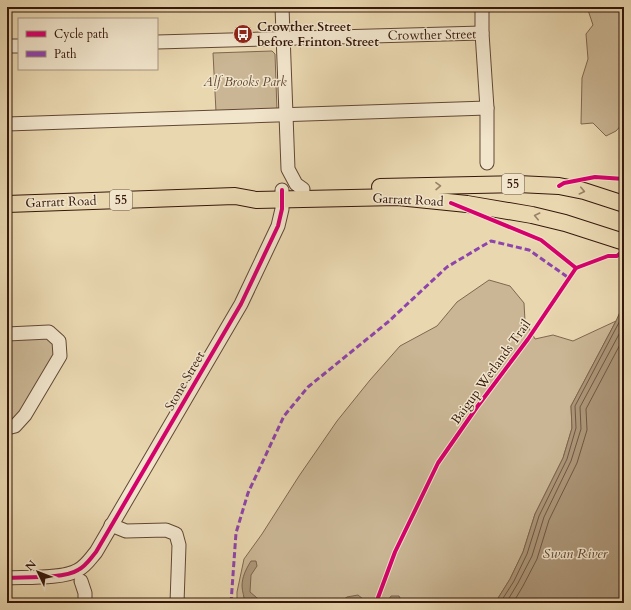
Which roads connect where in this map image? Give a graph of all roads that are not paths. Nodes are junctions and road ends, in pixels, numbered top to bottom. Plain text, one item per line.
1 (282, 7) edge
2 (482, 7) edge
3 (482, 33) junction
4 (284, 39) junction
5 (158, 42) edge
6 (7, 46) edge
7 (18, 46) edge
8 (487, 108) junction
9 (286, 115) junction
10 (7, 124) edge
11 (488, 163) dead end
12 (288, 168) junction
13 (303, 189) junction
14 (278, 193) junction
15 (7, 204) edge
16 (624, 204) edge
17 (620, 241) edge
18 (7, 334) edge
19 (7, 428) edge
20 (111, 525) junction
21 (79, 576) junction
22 (7, 578) edge
23 (85, 603) edge
24 (177, 603) edge

1 - 4 street
2 - 3 street
3 - 4 street, Crowther Street
3 - 8 street, Crowther Street
4 - 5 street, Crowther Street
4 - 9 street
6 - 7 street
8 - 9 street
8 - 11 street, Crowther Street
9 - 10 street
9 - 12 street
12 - 13 street
12 - 14 street
13 - 14 main road, Garratt Road / 55
13 -> 16 main road, Garratt Road / 55
14 - 15 main road, Garratt Road / 55
17 -> 14 main road, Garratt Road / 55
14 - 20 street, Stone Street
18 - 19 street
20 - 21 street, Stone Street
20 - 24 street
21 - 22 street
21 - 23 street

